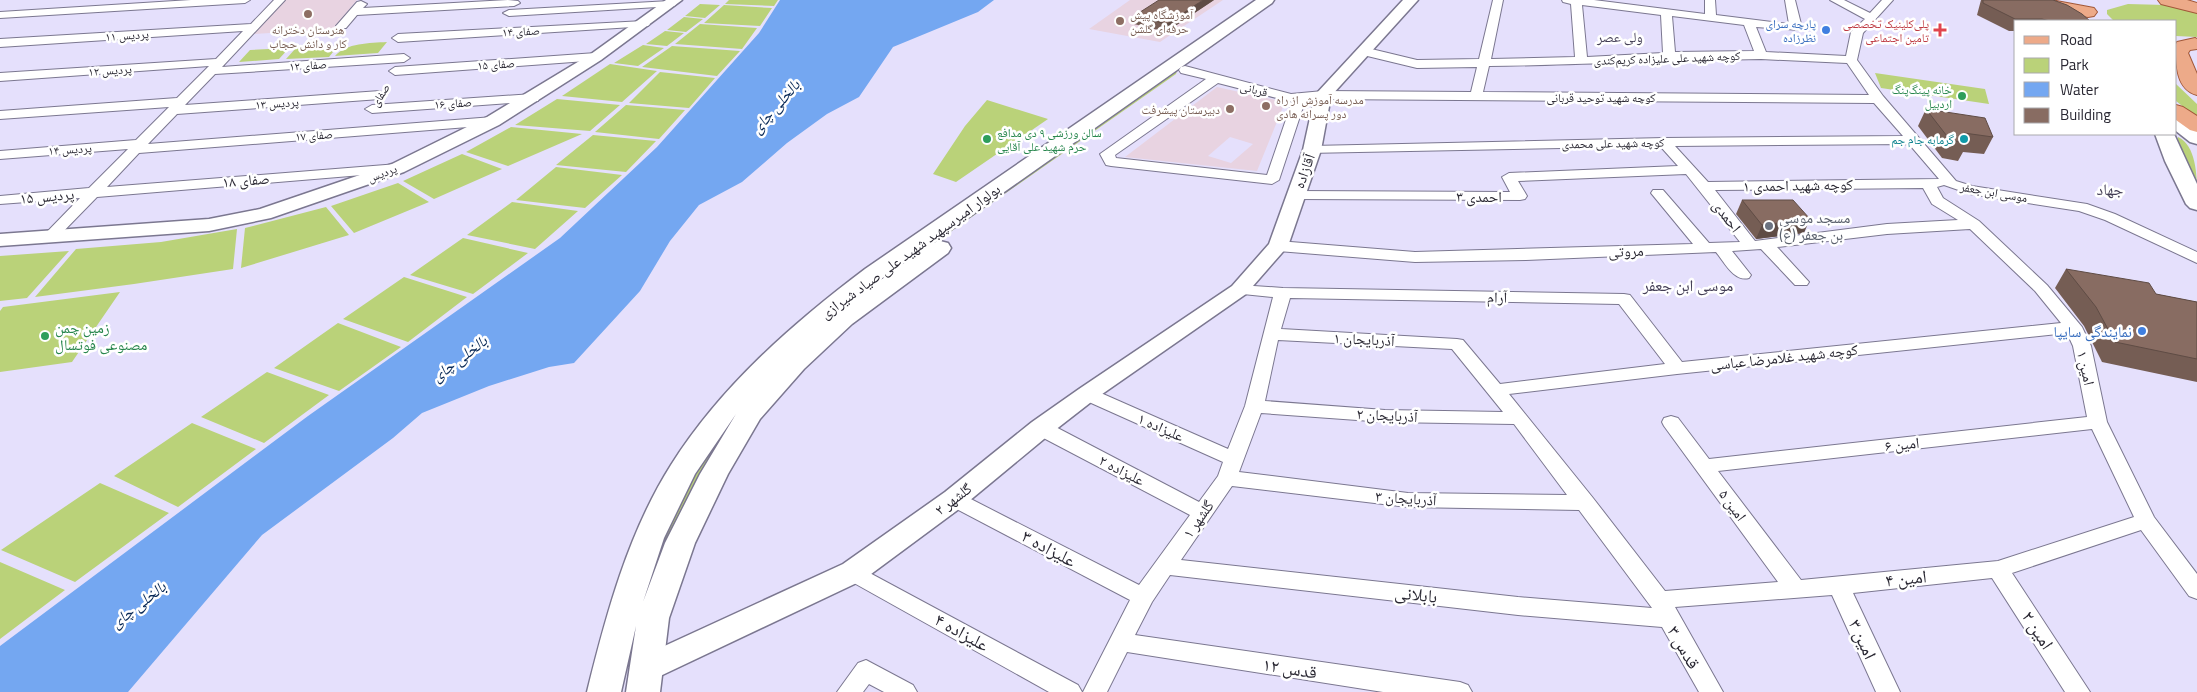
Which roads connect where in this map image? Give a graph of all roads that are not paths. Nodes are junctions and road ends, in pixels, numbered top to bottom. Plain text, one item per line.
1 (245, 0) edge
2 (280, 0) edge
3 (364, 0) edge
4 (1266, 0) edge
5 (1283, 0) edge
6 (1411, 0) edge
7 (1498, 0) edge
8 (1573, 0) edge
9 (1710, 0) edge
10 (1790, 0) edge
11 (1836, 0) edge
12 (1888, 0) edge
13 (2023, 0) edge
14 (2167, 0) edge
15 (515, 1) edge
16 (672, 2) edge
17 (2060, 3) edge
18 (1627, 4) edge
19 (2197, 8) edge
20 (2092, 11) edge
21 (354, 12) junction
22 (1666, 12) junction
23 (0, 15) edge
24 (1711, 18) junction
25 (1872, 18) junction
26 (1749, 22) junction
27 (644, 24) junction
28 (406, 25) dead end
29 (342, 26) dead end
30 (254, 27) junction
31 (398, 38) junction
32 (0, 43) edge
33 (2196, 44) edge
34 (1363, 51) junction
35 (1761, 55) junction
36 (1669, 56) junction
37 (596, 57) junction
38 (404, 58) joint
39 (384, 59) junction
40 (1851, 60) junction
41 (2183, 60) edge
42 (1581, 61) junction
43 (1484, 63) junction
44 (215, 67) junction
45 (1179, 68) junction
46 (0, 77) edge
47 (1215, 79) junction
48 (388, 83) junction
49 (2197, 89) edge
50 (1323, 95) junction
51 (1300, 97) junction
52 (1476, 97) junction
53 (533, 98) junction
54 (1878, 99) junction
55 (177, 106) junction
56 (372, 108) junction
57 (2177, 112) edge
58 (0, 115) edge
59 (493, 121) junction
60 (2177, 123) edge
61 (2197, 126) edge
62 (357, 132) junction
63 (2164, 135) edge
64 (2197, 138) edge
65 (1913, 140) junction
66 (1664, 142) junction
67 (137, 147) junction
68 (1312, 150) junction
69 (0, 155) edge
70 (398, 168) junction
71 (1689, 170) junction
72 (1928, 183) junction
73 (1951, 184) junction
74 (1704, 186) junction
75 (94, 192) junction
76 (1658, 193) dead end
77 (1296, 195) junction
78 (0, 200) edge
79 (2197, 203) edge
80 (1974, 224) junction
81 (50, 237) junction
82 (0, 240) edge
83 (1758, 245) junction
84 (1278, 246) junction
85 (1705, 248) junction
86 (1722, 248) junction
87 (2197, 258) edge
88 (1743, 275) dead end
89 (1801, 282) dead end
90 (1239, 290) junction
91 (1283, 293) junction
92 (2073, 327) junction
93 (1271, 334) junction
94 (1457, 344) joint
95 (1677, 368) junction
96 (1496, 390) junction
97 (1088, 394) junction
98 (1254, 406) junction
99 (1519, 418) junction
100 (1671, 422) dead end
101 (2098, 422) junction
102 (1041, 428) junction
103 (1705, 466) junction
104 (1231, 469) junction
105 (954, 499) junction
106 (1586, 503) junction
107 (1203, 512) junction
108 (2146, 521) junction
109 (1164, 566) junction
110 (1998, 569) junction
111 (853, 572) junction
112 (1839, 586) junction
113 (1795, 589) junction
114 (2197, 590) edge
115 (1143, 597) junction
116 (1663, 609) junction
117 (1120, 642) junction
118 (644, 681) edge
119 (604, 692) edge
120 (849, 692) edge
121 (905, 692) edge
122 (1070, 692) edge
123 (1095, 692) edge
124 (1460, 692) edge
125 (1711, 692) edge
126 (1888, 692) edge
127 (2078, 692) edge

1 - 23 street
2 - 30 street
3 - 21 street
4 - 45 main road, بولوار امیرسپهبد شهید علی صیاد شیرازی
5 - 45 main road, بولوار امیرسپهبد شهید علی صیاد شیرازی
6 - 34 street
7 - 43 street
8 - 18 street
8 - 42 street
9 - 24 street
10 - 26 street
11 - 25 street
12 - 25 street
13 - 17 main road
14 - 19 main road
15 - 16 street
15 - 21 street
16 - 27 street, پردیس
17 - 20 main road
18 - 22 street
21 - 29 street
22 - 24 street
22 - 36 street
24 - 26 street
25 - 40 street
26 - 35 street
27 - 31 street, صفای ۱۴
27 - 37 street, پردیس
28 - 31 street
30 - 32 street, پردیس ۱۱
30 - 44 street
31 - 39 street
33 - 41 main road
34 - 43 street
34 - 50 street
35 - 36 street, کوچه شهید علی علیزاده کریم‌کندی
35 - 40 street, کوچه شهید علی علیزاده کریم‌کندی
36 - 42 street, کوچه شهید علی علیزاده کریم‌کندی
37 - 48 street, صفای ۱۵
37 - 53 street, پردیس
38 - 39 street, صفای ۱۲
38 - 48 street, صفای
39 - 44 street, صفای ۱۲
40 - 54 street, موسی ابن جعفر
41 - 49 main road
42 - 43 street, کوچه شهید علی علیزاده کریم‌کندی
43 - 52 street
44 - 46 street, پردیس ۱۲
44 - 55 street
45 - 47 street, قربانی
45 - 118 main road, بولوار امیرسپهبد شهید علی صیاد شیرازی
45 - 119 main road, بولوار امیرسپهبد شهید علی صیاد شیرازی
47 - 51 street, قربانی
47 - 51 street
48 - 55 street, پردیس ۱۳
48 - 56 street, صفای
50 - 51 street, قربانی
50 - 52 street, کوچه شهید توحید قربانی
50 - 68 street, آقازاده
52 - 54 street, کوچه شهید توحید قربانی
53 - 56 street, صفای ۱۶
53 - 59 street, پردیس
54 - 65 street, موسی ابن جعفر
55 - 58 street, پردیس ۱۳
55 - 67 street
56 - 62 street, صفای
57 - 61 main road
59 - 62 street, صفای ۱۷
59 - 70 street, پردیس
60 - 64 main road
62 - 67 street, صفای ۱۷
63 - 79 main road
65 - 66 street, کوچه شهید علی محمدی
65 - 73 street, موسی ابن جعفر
66 - 68 street, کوچه شهید علی محمدی
66 - 71 street
67 - 69 street, پردیس ۱۴
67 - 75 street
68 - 77 street, آقازاده
70 - 75 street, صفای ۱۸
70 - 81 street, پردیس
71 - 74 street
71 - 77 street, احمدی ۳
72 - 73 street, کوچه شهید احمدی ۱
72 - 74 street, کوچه شهید احمدی ۱
72 - 80 street, امین ۱
73 - 87 street, موسی ابن جعفر
74 - 83 street, احمدی
75 - 78 street, پردیس ۱۵
75 - 81 street
76 - 85 street
77 - 84 street, آقازاده
80 - 83 street, مروتی
80 - 92 street, امین ۱
81 - 82 street, پردیس
83 - 86 street, مروتی
83 - 89 street, احمدی
84 - 85 street, مروتی
84 - 90 street, آقازاده
85 - 86 street, مروتی
86 - 88 street
90 - 91 street
90 - 97 street, گلشهر ۲
91 - 93 street, گلشهر ۱
91 - 95 street, آرام
92 - 95 street, کوچه شهید غلامرضا عباسی
92 - 101 street, امین ۱
93 - 94 street, آذربایجان ۱
93 - 98 street, گلشهر ۱
94 - 96 street, قدس ۳
95 - 96 street, کوچه شهید غلامرضا عباسی
96 - 99 street, قدس ۳
97 - 102 street, گلشهر ۲
97 - 104 street, علیزاده ۱
98 - 99 street, آذربایجان ۲
98 - 104 street, گلشهر ۱
99 - 106 street, قدس ۳
100 - 103 street, امین ۵
101 - 103 street, امین ۶
101 - 108 street, امین ۱
102 - 105 street, گلشهر ۲
102 - 107 street, علیزاده ۲
103 - 113 street, امین ۵
104 - 106 street, آذربایجان ۳
104 - 107 street, گلشهر ۱
105 - 111 street, گلشهر ۲
105 - 115 street, علیزاده ۳
106 - 116 street, قدس ۳
107 - 109 street, گلشهر ۱
108 - 110 street, امین ۴
108 - 114 street, امین ۱
109 - 115 street, گلشهر ۱
109 - 116 street, بابلانی
110 - 112 street, امین ۴
110 - 127 street, امین ۲
111 - 118 street, گلشهر ۲
111 - 122 street, علیزاده ۴
112 - 113 street, امین ۴
112 - 126 street, امین ۳
113 - 116 street, امین ۴
115 - 117 street, گلشهر ۱
116 - 125 street, قدس ۳
117 - 123 street, گلشهر ۱
117 - 124 street, قدس ۱۲
120 - 121 street

